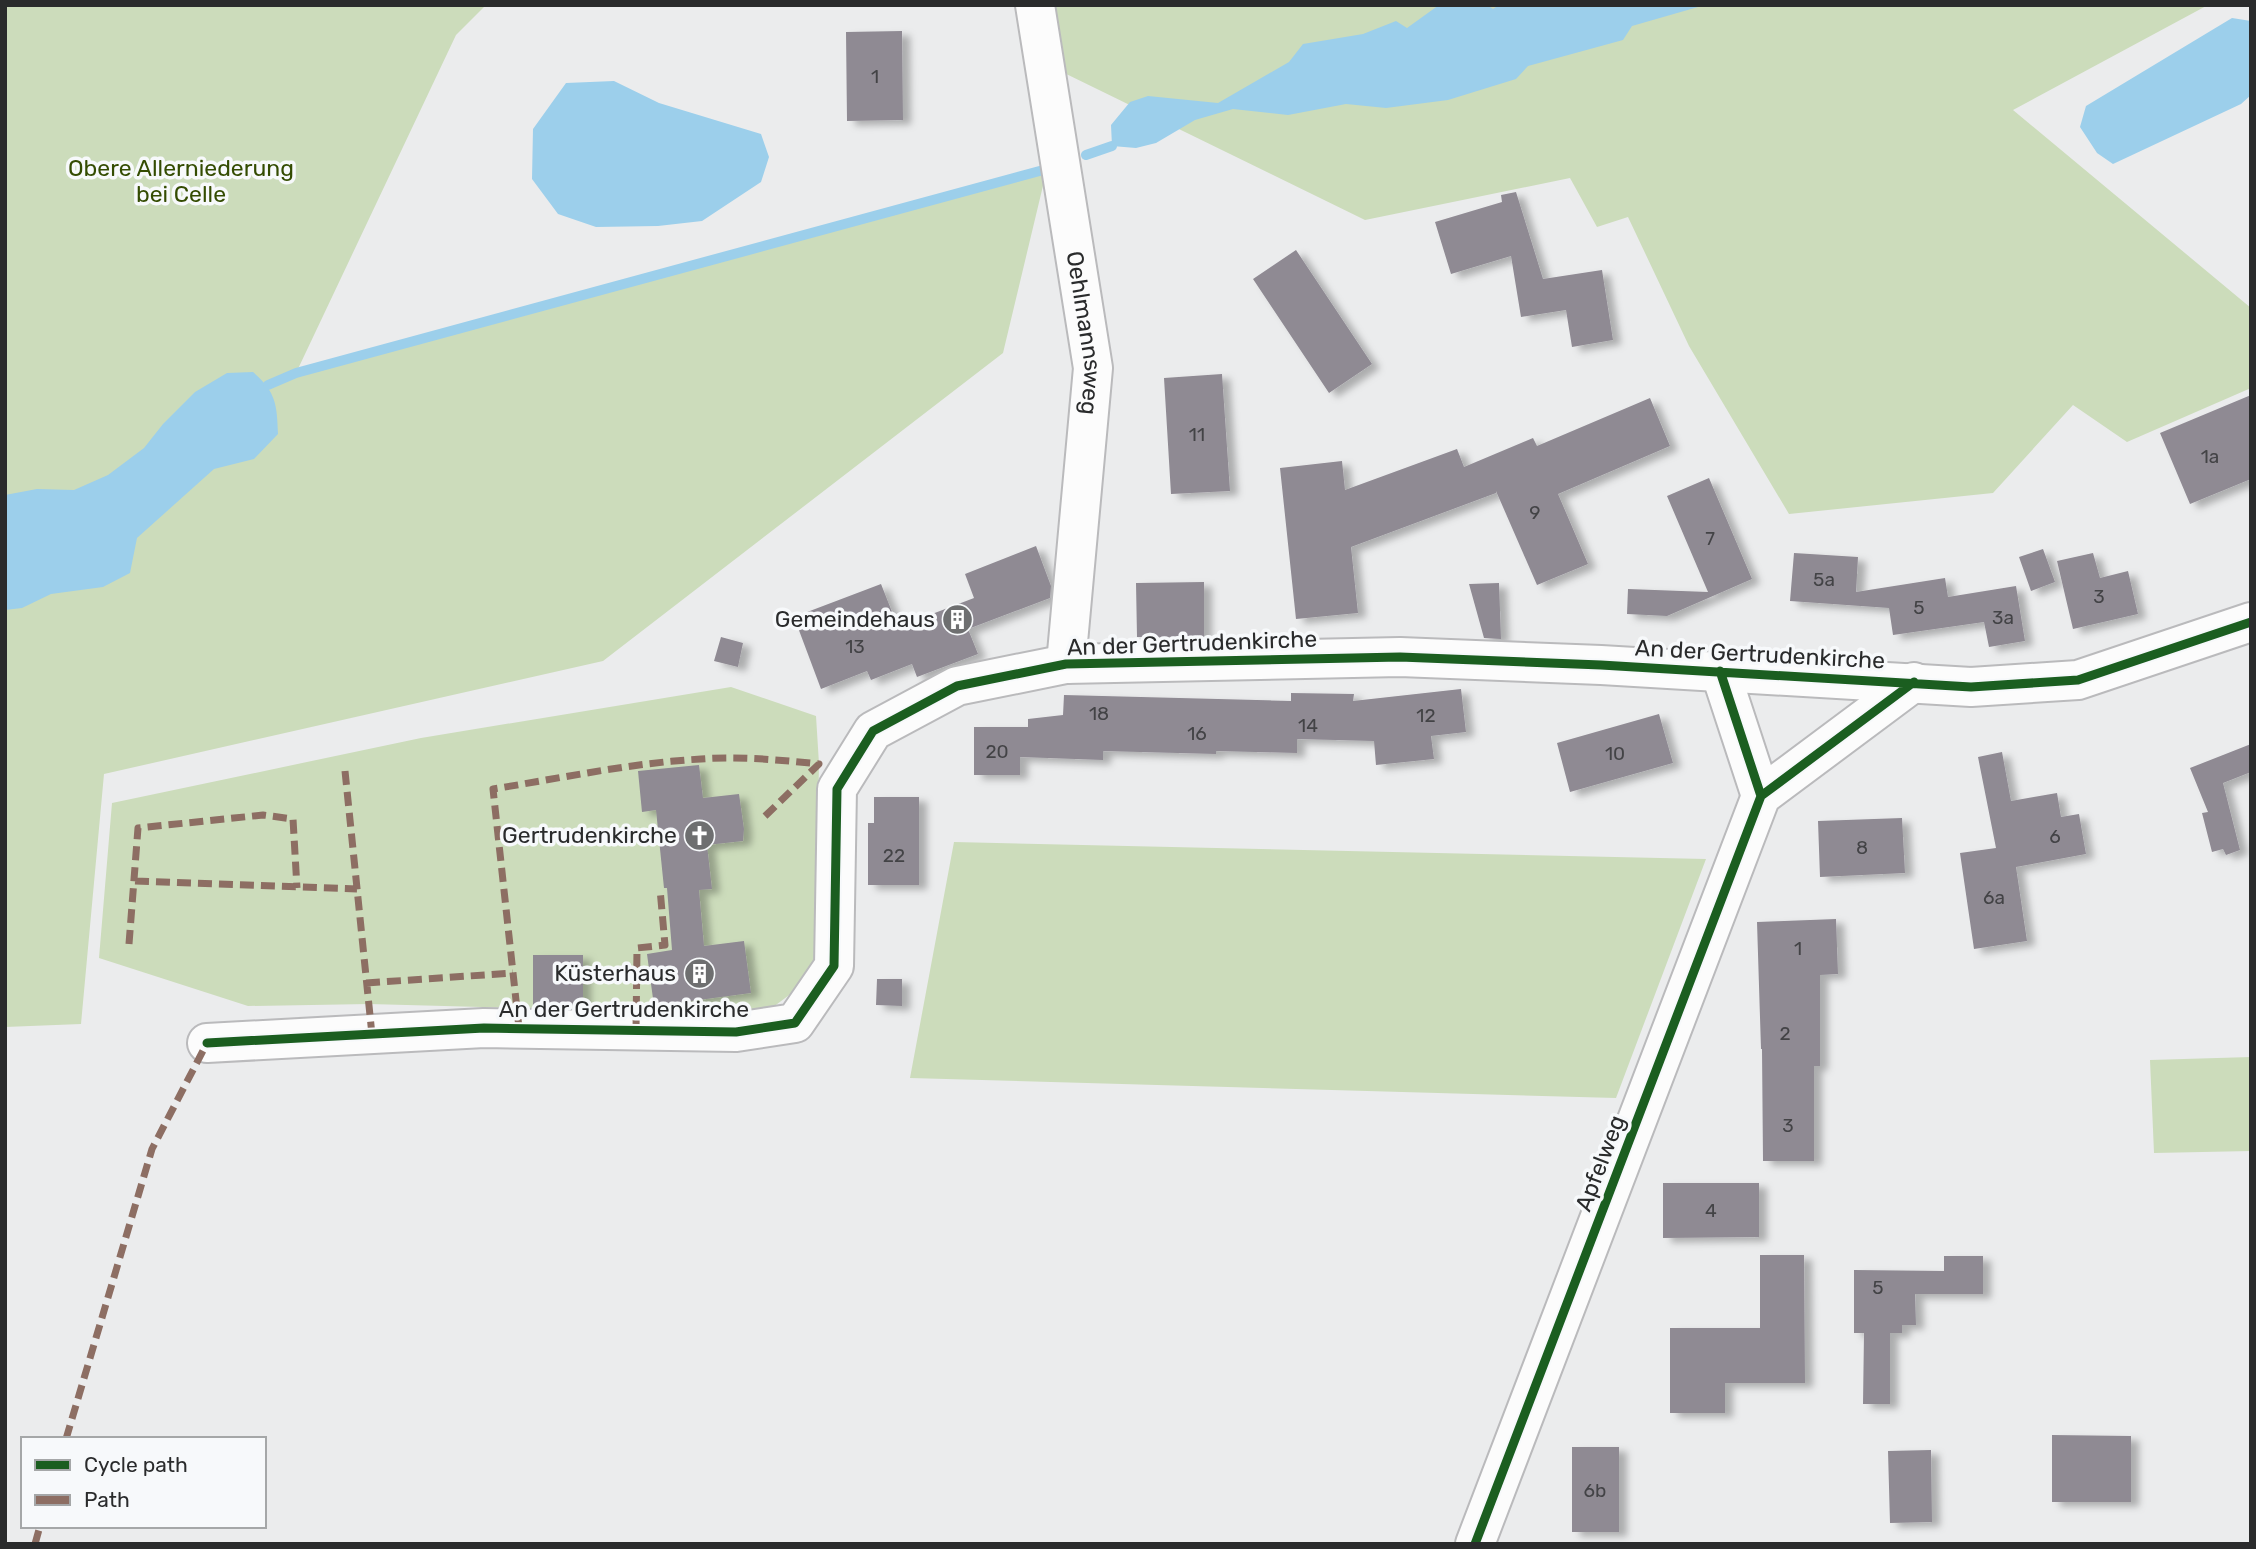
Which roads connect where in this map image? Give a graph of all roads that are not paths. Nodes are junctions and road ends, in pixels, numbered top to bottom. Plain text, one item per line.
1 (1035, 5) edge
2 (2251, 622) edge
3 (1066, 664) junction
4 (1720, 671) junction
5 (1914, 682) junction
6 (1761, 796) junction
7 (207, 1043) dead end
8 (1475, 1544) edge

1 - 3 street, Oehlmannsweg
2 - 5 street, An der Gertrudenkirche
3 - 4 street, An der Gertrudenkirche
3 - 7 street, An der Gertrudenkirche
4 - 5 street, An der Gertrudenkirche
4 - 6 street
5 - 6 street
6 - 8 street, Apfelweg

